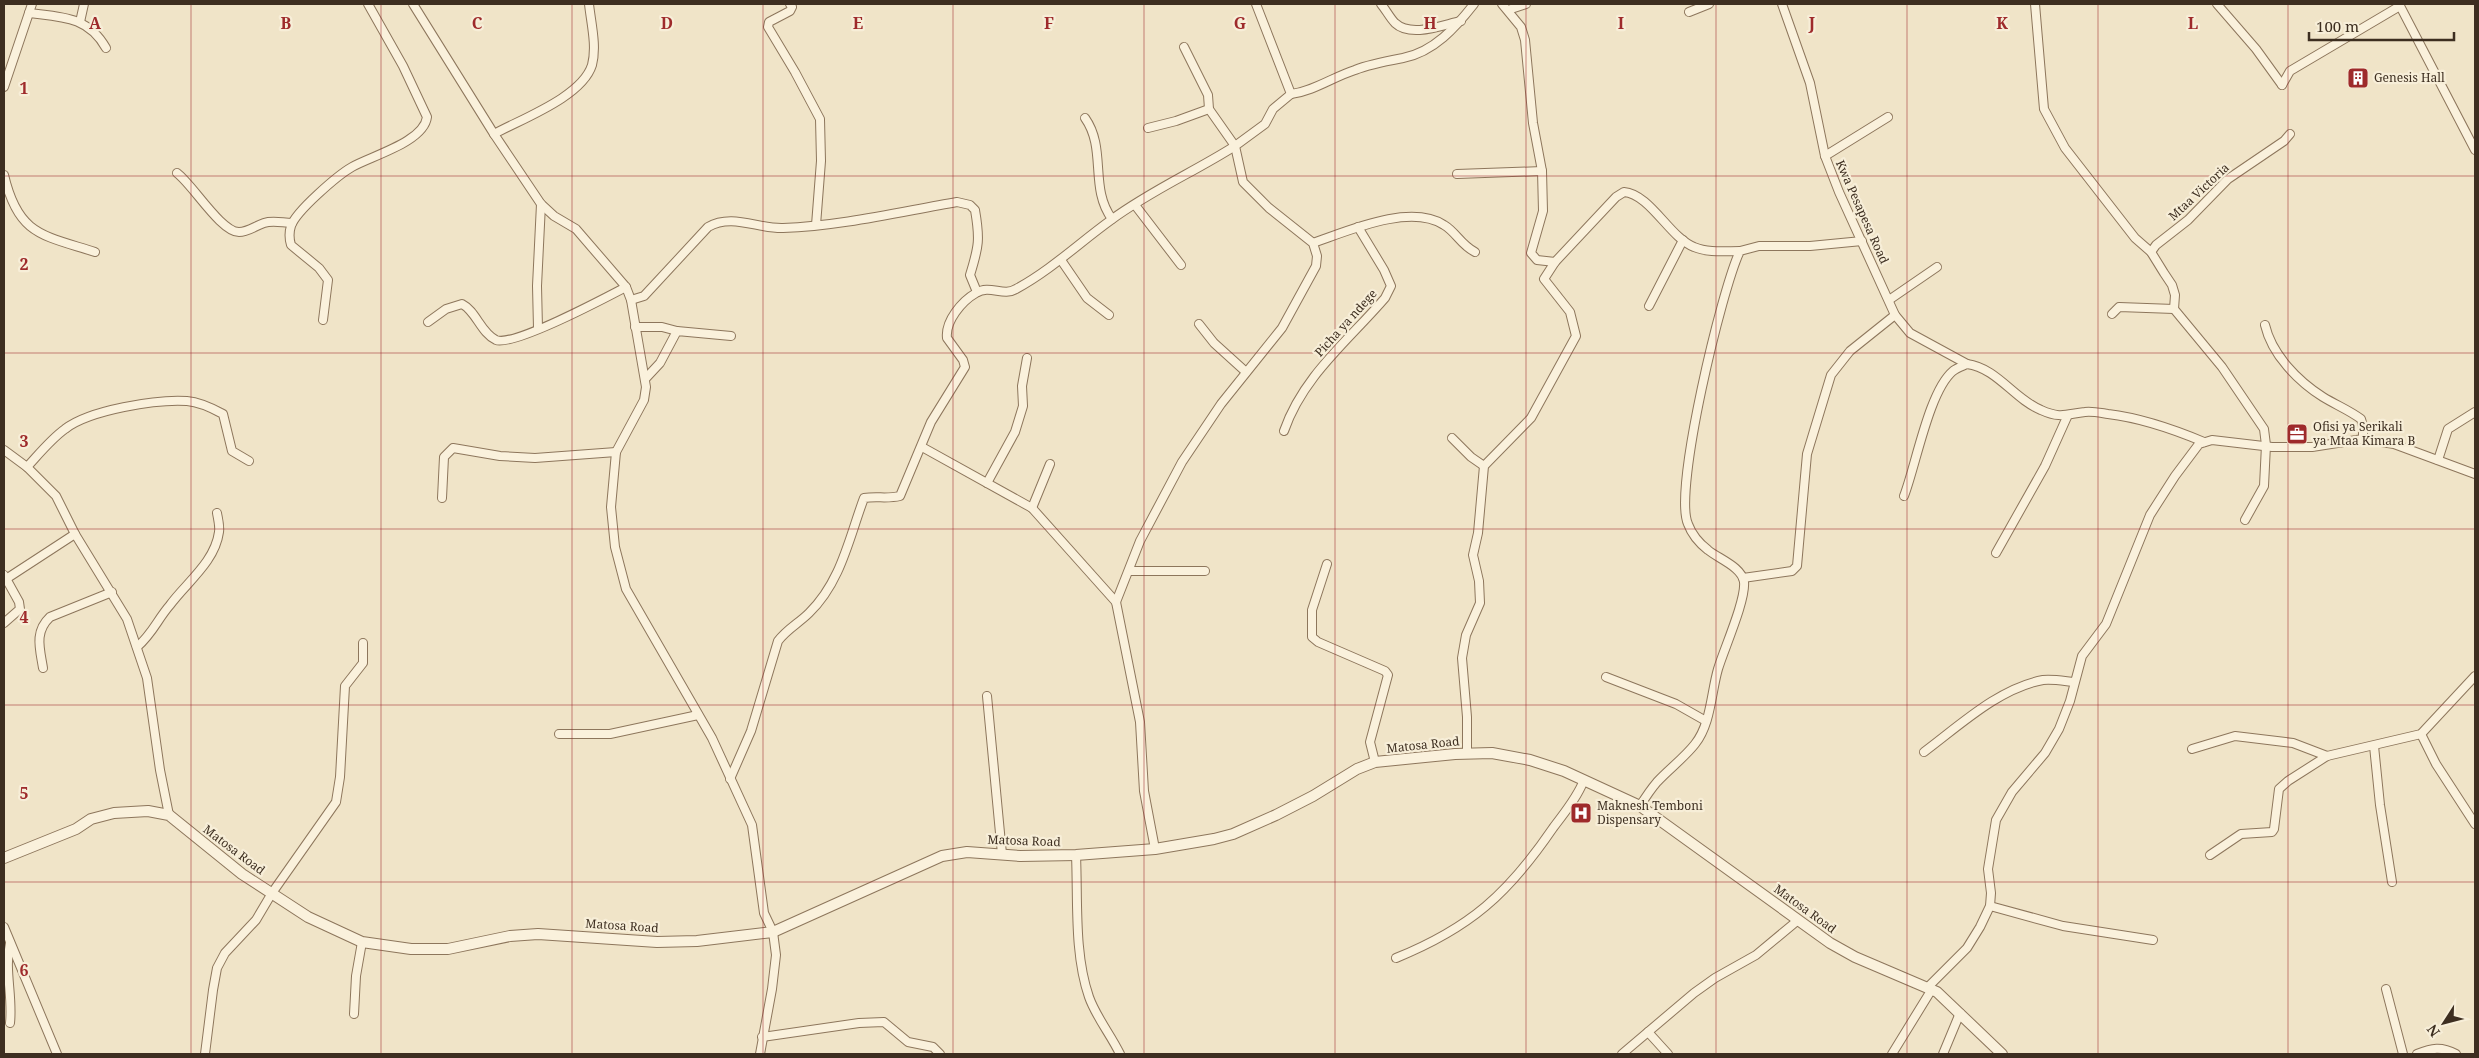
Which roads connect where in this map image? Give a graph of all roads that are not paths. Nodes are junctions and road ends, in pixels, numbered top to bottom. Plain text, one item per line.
1 (32, 4) edge
2 (84, 4) edge
3 (368, 4) edge
4 (412, 4) edge
5 (589, 4) edge
6 (790, 4) edge
7 (1256, 4) edge
8 (1381, 4) edge
9 (1474, 4) edge
10 (1502, 4) edge
11 (1526, 4) edge
12 (1708, 4) edge
13 (1782, 4) edge
14 (2034, 4) edge
15 (2217, 4) edge
16 (2400, 5) edge
17 (1508, 10) junction
18 (1688, 12) dead end
19 (29, 13) junction
20 (1460, 21) junction
21 (80, 22) junction
22 (1184, 47) dead end
23 (106, 48) dead end
24 (5, 82) edge
25 (1291, 94) junction
26 (1209, 109) junction
27 (1888, 117) dead end
28 (1085, 118) dead end
29 (1148, 128) dead end
30 (494, 134) junction
31 (2290, 134) dead end
32 (1235, 146) junction
33 (2475, 150) edge
34 (1825, 156) junction
35 (1542, 171) junction
36 (177, 173) dead end
37 (1457, 174) dead end
38 (4, 175) edge
39 (541, 204) junction
40 (1135, 205) junction
41 (1112, 219) junction
42 (292, 224) junction
43 (816, 225) junction
44 (1358, 227) junction
45 (1683, 240) junction
46 (1862, 240) junction
47 (1313, 243) junction
48 (1740, 251) junction
49 (95, 252) dead end
50 (1475, 252) dead end
51 (2151, 252) junction
52 (1062, 260) junction
53 (1554, 262) junction
54 (1181, 265) dead end
55 (1937, 267) dead end
56 (626, 287) junction
57 (977, 292) junction
58 (632, 300) junction
59 (1889, 300) junction
60 (1649, 306) dead end
61 (2174, 309) junction
62 (2112, 314) dead end
63 (1109, 315) dead end
64 (1895, 315) junction
65 (323, 320) dead end
66 (428, 322) dead end
67 (1199, 324) dead end
68 (2265, 325) dead end
69 (635, 327) junction
70 (538, 328) junction
71 (677, 331) junction
72 (731, 336) dead end
73 (1027, 358) dead end
74 (1967, 364) junction
75 (1246, 372) junction
76 (646, 378) junction
77 (2475, 412) edge
78 (2067, 417) junction
79 (1284, 431) dead end
80 (1452, 438) dead end
81 (2363, 439) junction
82 (2204, 442) junction
83 (2266, 445) junction
84 (922, 447) junction
85 (4, 450) edge
86 (616, 452) junction
87 (2438, 460) junction
88 (249, 461) dead end
89 (1050, 464) dead end
90 (1484, 466) junction
91 (28, 467) junction
92 (2475, 474) edge
93 (987, 483) junction
94 (1904, 496) dead end
95 (442, 498) dead end
96 (1032, 508) junction
97 (218, 513) dead end
98 (2245, 520) dead end
99 (75, 534) junction
100 (1996, 553) dead end
101 (1327, 564) dead end
102 (1130, 571) junction
103 (1205, 571) dead end
104 (5, 577) edge
105 (1743, 578) junction
106 (112, 592) junction
107 (1116, 602) junction
108 (4, 623) edge
109 (363, 643) dead end
110 (137, 648) junction
111 (43, 668) dead end
112 (2475, 676) edge
113 (1606, 677) dead end
114 (2074, 682) junction
115 (987, 696) dead end
116 (698, 716) junction
117 (1706, 721) junction
118 (559, 734) dead end
119 (2421, 734) junction
120 (2374, 746) junction
121 (2192, 748) dead end
122 (1924, 752) dead end
123 (1467, 754) junction
124 (2327, 756) junction
125 (1375, 762) junction
126 (730, 778) junction
127 (1584, 780) junction
128 (1640, 806) junction
129 (169, 815) junction
130 (2475, 824) edge
131 (1155, 849) junction
132 (1002, 854) junction
133 (1076, 855) junction
134 (2210, 855) dead end
135 (4, 858) edge
136 (2392, 882) dead end
137 (272, 893) junction
138 (1990, 906) junction
139 (1797, 921) junction
140 (4, 927) edge
141 (772, 932) junction
142 (2153, 940) dead end
143 (362, 942) junction
144 (10, 943) junction
145 (1396, 958) dead end
146 (1930, 988) junction
147 (2386, 989) dead end
148 (1960, 1013) junction
149 (354, 1014) dead end
150 (10, 1023) dead end
151 (1648, 1032) junction
152 (762, 1037) junction
153 (57, 1054) edge
154 (205, 1054) edge
155 (760, 1054) edge
156 (940, 1054) edge
157 (1120, 1054) edge
158 (1622, 1054) edge
159 (1668, 1054) edge
160 (1892, 1054) edge
161 (1943, 1054) edge
162 (2002, 1054) edge
163 (2403, 1054) edge
164 (2417, 1054) edge
165 (2456, 1054) edge

1 - 19 street
2 - 21 street
3 - 42 street
4 - 30 street
5 - 30 street
6 - 43 street
7 - 25 street
8 - 20 street
9 - 20 street
10 - 17 street
11 - 17 street
12 - 18 street
13 - 34 street, Kwa Pesapesa Road
14 - 51 street
15 - 16 street
16 - 33 street
17 - 35 street
19 - 21 street
19 - 24 street
20 - 25 street
21 - 23 street
22 - 26 street
25 - 32 street
26 - 29 street
26 - 32 street
27 - 34 street
28 - 41 street
30 - 39 street
31 - 51 street, Mtaa Victoria
32 - 40 street
32 - 47 street
34 - 46 street, Kwa Pesapesa Road
35 - 37 street
35 - 53 street
36 - 42 street
38 - 49 street
39 - 56 street
39 - 70 street
40 - 41 street
40 - 54 street
41 - 52 street
42 - 65 street
43 - 57 street
43 - 58 street
44 - 47 street
44 - 50 street
44 - 79 street, Picha ya ndege
45 - 48 street
45 - 53 street
45 - 60 street
46 - 48 street
46 - 59 street, Kwa Pesapesa Road
47 - 75 street
48 - 105 street
51 - 61 street
52 - 57 street
52 - 63 street
53 - 90 street
55 - 59 street
56 - 58 street
56 - 70 street
57 - 84 street
58 - 69 street
59 - 64 street, Kwa Pesapesa Road
61 - 62 street
61 - 83 street
64 - 74 street, Kwa Pesapesa Road
64 - 105 street
66 - 70 street
67 - 75 street
68 - 81 street
69 - 71 street
69 - 76 street
71 - 72 street
71 - 76 street
73 - 93 street
74 - 78 street, Kwa Pesapesa Road
74 - 94 street
75 - 102 street
76 - 86 street
77 - 87 street
78 - 82 street
78 - 100 street
80 - 90 street
81 - 83 street
81 - 87 street
82 - 83 street
82 - 114 street
83 - 98 street
84 - 93 street
84 - 126 street
85 - 91 street
86 - 95 street
86 - 116 street
87 - 92 street
88 - 91 street
89 - 96 street
90 - 123 street
91 - 99 street
93 - 96 street
96 - 107 street
97 - 110 street
99 - 104 street
99 - 106 street
101 - 125 street
102 - 103 street
102 - 107 street
104 - 108 street
105 - 117 street
106 - 110 street
106 - 111 street
107 - 131 street
109 - 137 street
110 - 129 street
112 - 119 street
113 - 117 street
114 - 122 street
114 - 138 street
115 - 132 street
116 - 118 street
116 - 126 street
117 - 128 street
119 - 120 street
119 - 130 street
120 - 124 street
120 - 136 street
121 - 124 street
123 - 125 street, Matosa Road
123 - 127 street, Matosa Road
124 - 134 street
125 - 131 street, Matosa Road
126 - 141 street
127 - 128 street, Matosa Road
127 - 145 street
128 - 139 street, Matosa Road
129 - 135 street
129 - 137 street, Matosa Road
131 - 133 street, Matosa Road
132 - 133 street, Matosa Road
132 - 141 street, Matosa Road
133 - 157 street
137 - 143 street, Matosa Road
137 - 154 street
138 - 142 street
138 - 146 street
139 - 146 street, Matosa Road
139 - 151 street
140 - 144 street
141 - 143 street, Matosa Road
141 - 152 street
143 - 149 street
144 - 150 street
144 - 153 street
146 - 148 street, Matosa Road
146 - 160 street
147 - 163 street
148 - 161 street
148 - 162 street, Matosa Road
151 - 158 street
151 - 159 street
152 - 155 street
152 - 156 street
164 - 165 street

